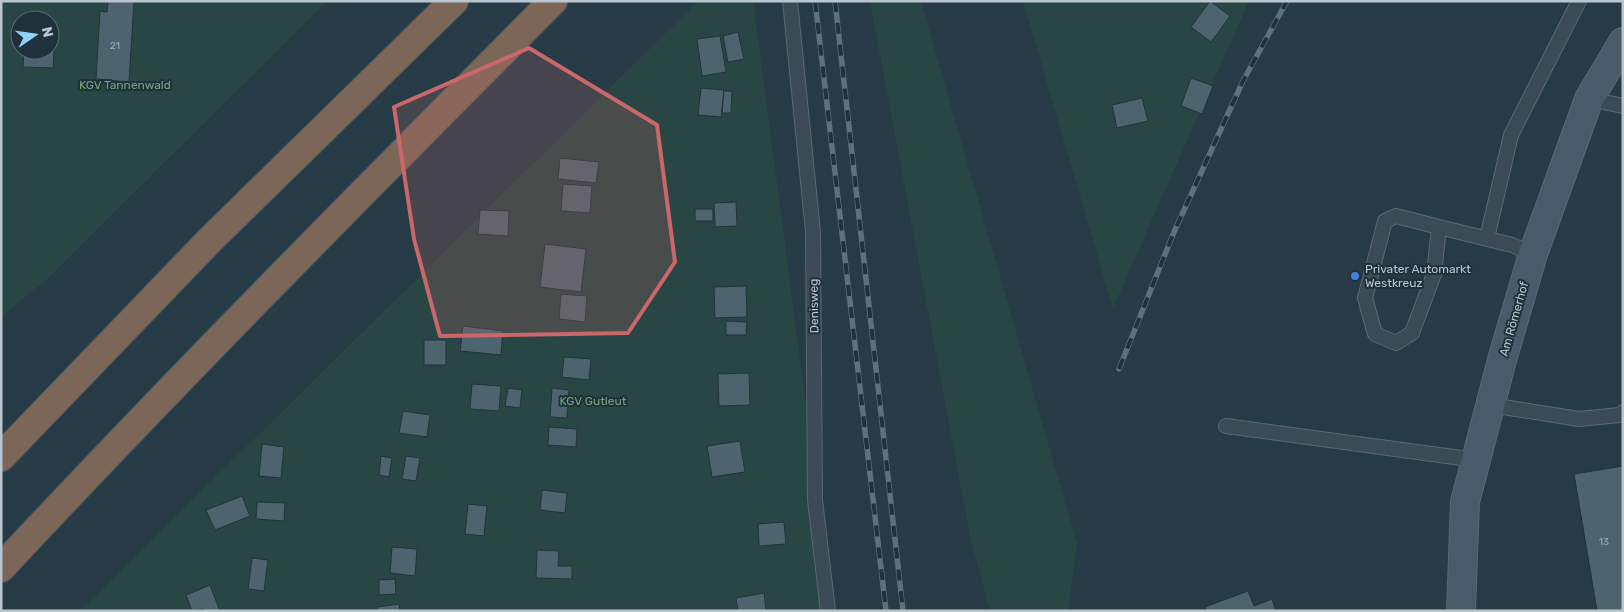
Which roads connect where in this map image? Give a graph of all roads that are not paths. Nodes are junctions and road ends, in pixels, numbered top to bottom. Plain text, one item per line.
1 (454, 1) edge
2 (553, 1) edge
3 (790, 1) edge
4 (1573, 3) edge
5 (1623, 42) edge
6 (1589, 99) junction
7 (1623, 106) edge
8 (1440, 227) junction
9 (1487, 238) junction
10 (1533, 254) junction
11 (1491, 405) junction
12 (1623, 412) edge
13 (1226, 426) dead end
14 (1, 457) edge
15 (1476, 460) junction
16 (1, 568) edge
17 (828, 611) edge
18 (1461, 611) edge

1 - 14 highway
2 - 16 highway
3 - 17 lane, Denisweg
4 - 9 lane
5 - 6 main road, Am Römerhof
6 - 7 lane
6 - 10 main road, Am Römerhof
8 - 8 lane
8 - 9 lane
9 - 10 lane
10 - 11 main road, Am Römerhof
11 - 12 lane
11 - 15 main road, Am Römerhof
13 - 15 lane
15 - 18 main road, Am Römerhof

